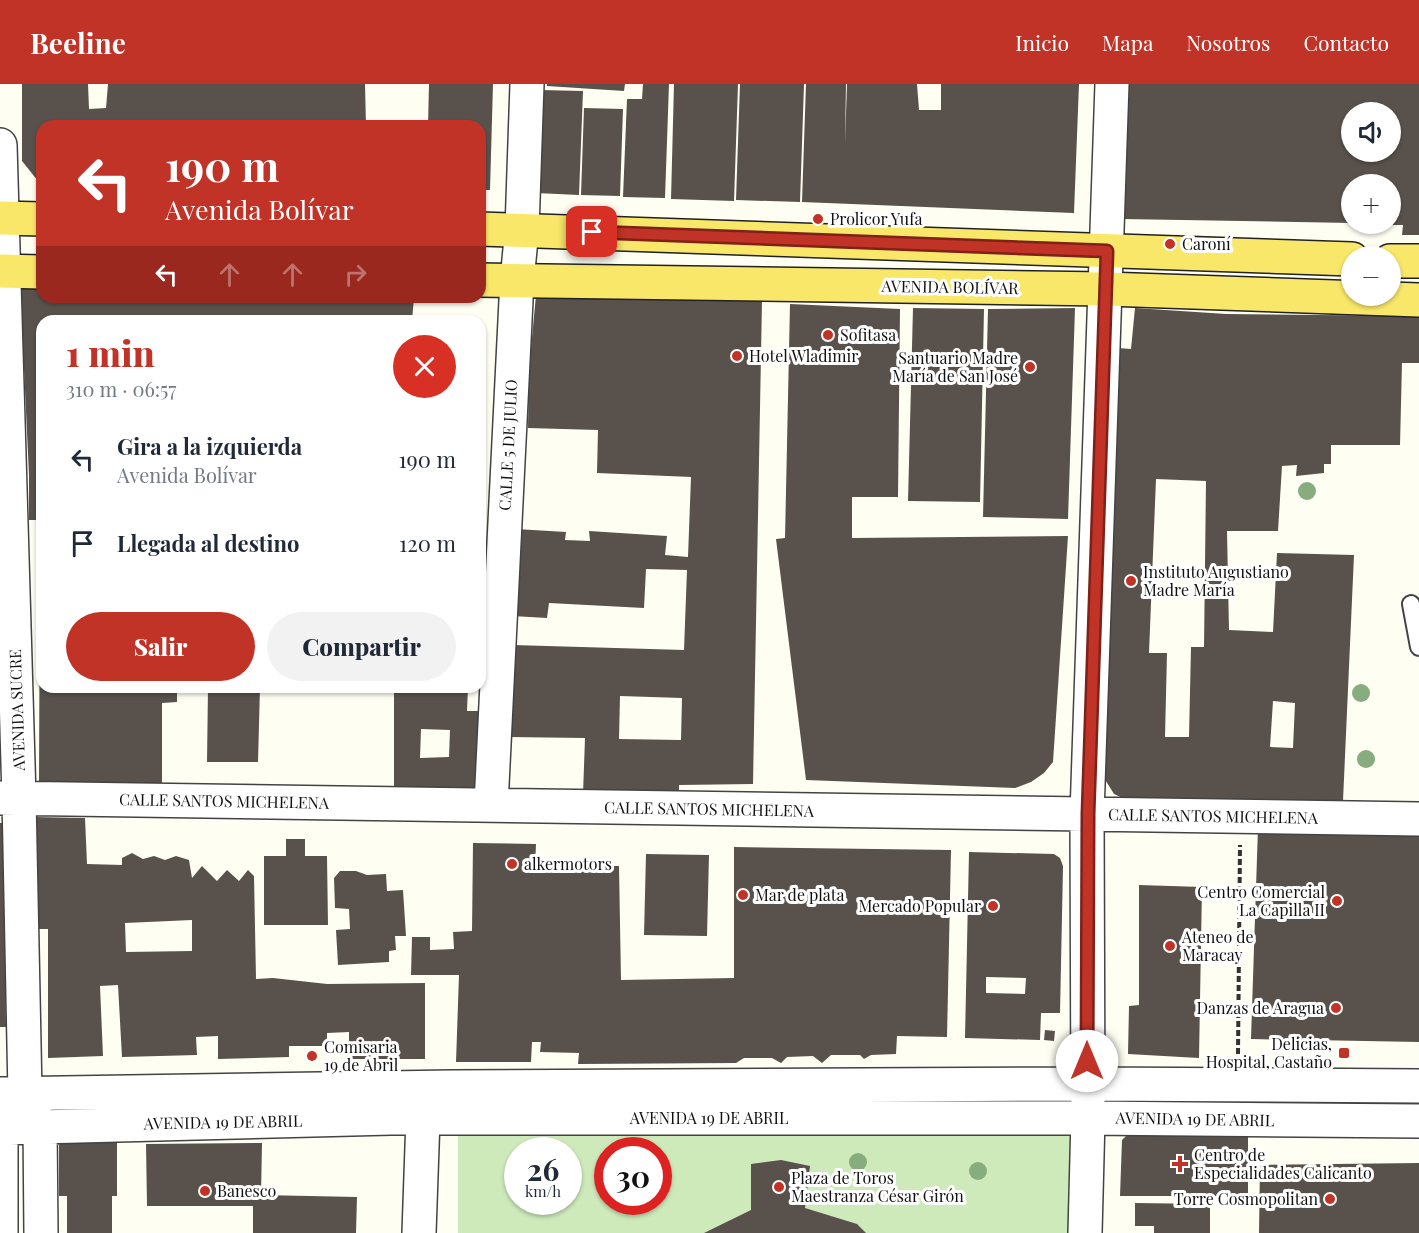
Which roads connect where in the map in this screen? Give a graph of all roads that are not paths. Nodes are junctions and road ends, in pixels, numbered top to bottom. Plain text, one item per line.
1 (527, 84) edge
2 (1112, 84) edge
3 (0, 145) edge
4 (2, 218) edge
5 (36, 219) edge
6 (486, 229) edge
7 (522, 230) junction
8 (1107, 251) junction
9 (1341, 259) edge
10 (1401, 261) edge
11 (1419, 261) edge
12 (2, 271) edge
13 (36, 272) edge
14 (486, 280) edge
15 (516, 280) junction
16 (1106, 289) junction
17 (1419, 300) edge
18 (492, 526) edge
19 (1411, 603) dead end
20 (1419, 647) edge
21 (9, 798) edge
22 (491, 806) junction
23 (1088, 814) junction
24 (1419, 819) edge
25 (1087, 1084) junction
26 (1419, 1086) edge
27 (13, 1094) edge
28 (423, 1118) junction
29 (1088, 1118) junction
30 (1419, 1121) edge
31 (40, 1126) junction
32 (1, 1128) edge
33 (1, 1233) edge
34 (41, 1233) edge
35 (419, 1233) edge
36 (1085, 1233) edge

1 - 7 street, CALLE 5 DE JULIO
2 - 8 street
3 - 4 street, AVENIDA SUCRE
4 - 5 main road
4 - 12 street, AVENIDA SUCRE
6 - 7 main road
7 - 8 main road
7 - 15 street, CALLE 5 DE JULIO
8 - 9 main road
8 - 16 street
10 - 11 main road
12 - 13 main road
12 - 21 street, AVENIDA SUCRE
14 - 15 main road, AVENIDA BOLÍVAR
15 - 16 main road, AVENIDA BOLÍVAR
15 - 18 street, CALLE 5 DE JULIO
16 - 17 main road, AVENIDA BOLÍVAR
16 - 23 street
18 - 22 street, CALLE 5 DE JULIO
19 - 20 lane
21 - 22 street, CALLE SANTOS MICHELENA
21 - 27 street, AVENIDA SUCRE
22 - 23 street, CALLE SANTOS MICHELENA
23 - 24 street, CALLE SANTOS MICHELENA
23 - 25 street
25 - 26 street, AVENIDA 19 DE ABRIL
25 - 27 street, AVENIDA 19 DE ABRIL
25 - 29 street
27 - 31 street, AVENIDA SUCRE
27 - 32 street
28 - 29 street, AVENIDA 19 DE ABRIL
28 - 31 street, AVENIDA 19 DE ABRIL
28 - 35 street
29 - 30 street, AVENIDA 19 DE ABRIL
29 - 36 street
31 - 32 street, AVENIDA 19 DE ABRIL
31 - 34 street, AVENIDA SUCRE
32 - 33 street

